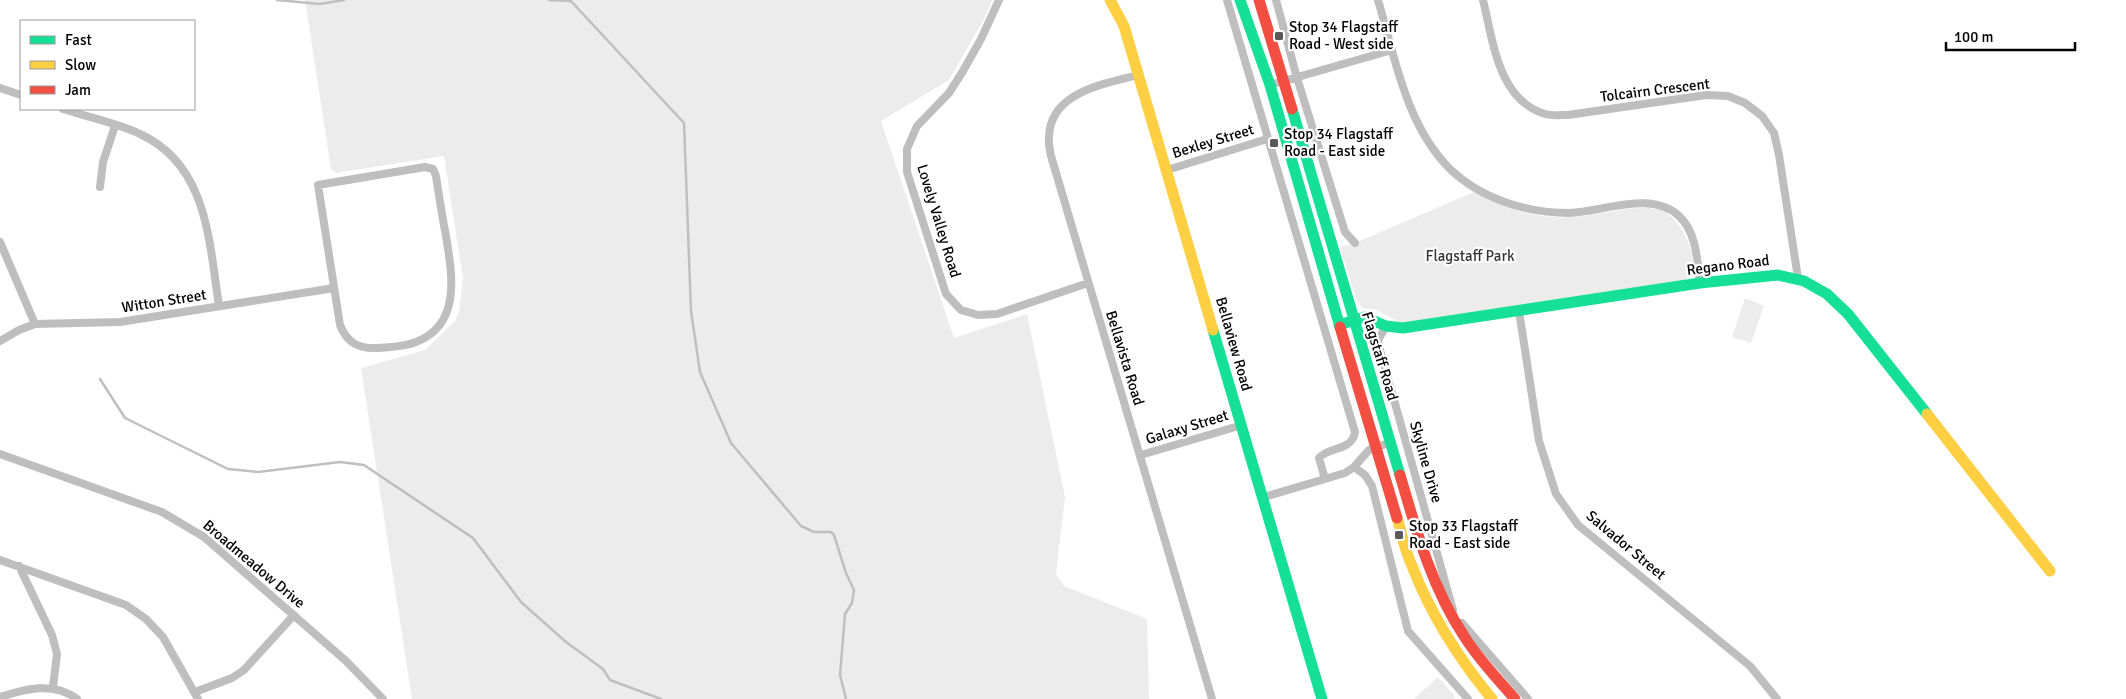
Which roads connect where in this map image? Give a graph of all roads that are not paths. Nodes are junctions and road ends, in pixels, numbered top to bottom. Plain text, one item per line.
1 (999, 0) edge
2 (1110, 0) edge
3 (1227, 0) edge
4 (1240, 0) edge
5 (1259, 0) edge
6 (1276, 0) edge
7 (1378, 0) edge
8 (1483, 0) edge
9 (1392, 50) junction
10 (1138, 75) junction
11 (1297, 78) junction
12 (1285, 82) junction
13 (1270, 85) junction
14 (0, 88) edge
15 (20, 95) edge
16 (66, 110) edge
17 (114, 126) junction
18 (1267, 139) junction
19 (1167, 170) junction
20 (100, 187) dead end
21 (0, 242) edge
22 (1355, 243) dead end
23 (1798, 278) junction
24 (1088, 283) junction
25 (1700, 283) junction
26 (334, 288) junction
27 (219, 306) junction
28 (1519, 311) junction
29 (1353, 321) junction
30 (34, 324) junction
31 (1339, 325) junction
32 (1386, 326) junction
33 (0, 341) edge
34 (1242, 425) junction
35 (1391, 442) junction
36 (1376, 447) junction
37 (0, 454) edge
38 (1140, 455) junction
39 (1354, 467) junction
40 (1325, 479) junction
41 (1264, 496) junction
42 (0, 560) edge
43 (19, 566) junction
44 (2050, 571) dead end
45 (294, 615) junction
46 (53, 687) junction
47 (197, 696) edge
48 (0, 697) edge
49 (77, 699) edge
50 (383, 699) edge
51 (1212, 699) edge
52 (1322, 699) edge
53 (1468, 699) edge
54 (1492, 699) edge
55 (1515, 699) edge
56 (1528, 699) edge
57 (1777, 699) edge

1 - 24 street, Lovely Valley Road
2 - 10 street, Bellaview Road
3 - 18 street
4 - 13 street, Flagstaff Road
5 - 12 street, Flagstaff Road
6 - 11 street
7 - 9 street
8 - 23 street, Tolcairn Crescent
9 - 11 street
9 - 25 street
10 - 19 street, Bellaview Road
10 - 24 street, Bellavista Road
11 - 12 street
11 - 22 street
12 - 13 street
12 - 29 street, Flagstaff Road
13 - 31 street, Flagstaff Road
14 - 15 street
16 - 17 street
17 - 20 street
17 - 27 street
18 - 19 street, Bexley Street
18 - 40 street
19 - 34 street, Bellaview Road
21 - 30 street
23 - 25 street, Regano Road
23 - 44 street, Regano Road
24 - 38 street, Bellavista Road
25 - 28 street, Regano Road
26 - 26 street
26 - 27 street, Witton Street
27 - 30 street, Witton Street
28 - 32 street, Regano Road
28 - 57 street, Salvador Street
29 - 31 street, Regano Road
29 - 32 street, Regano Road
29 - 35 street, Flagstaff Road
30 - 33 street, Witton Street
31 - 36 street, Flagstaff Road
32 - 56 street, Skyline Drive
34 - 38 street, Galaxy Street
34 - 41 street, Bellaview Road
35 - 36 street
35 - 55 street, Flagstaff Road
36 - 39 street
36 - 54 street, Flagstaff Road
37 - 45 street, Broadmeadow Drive
38 - 51 street, Bellavista Road
39 - 40 street
39 - 53 street
40 - 41 street
41 - 52 street, Bellaview Road
42 - 43 street
43 - 46 street
43 - 47 street
45 - 47 street
45 - 50 street, Broadmeadow Drive
46 - 48 street
46 - 49 street

